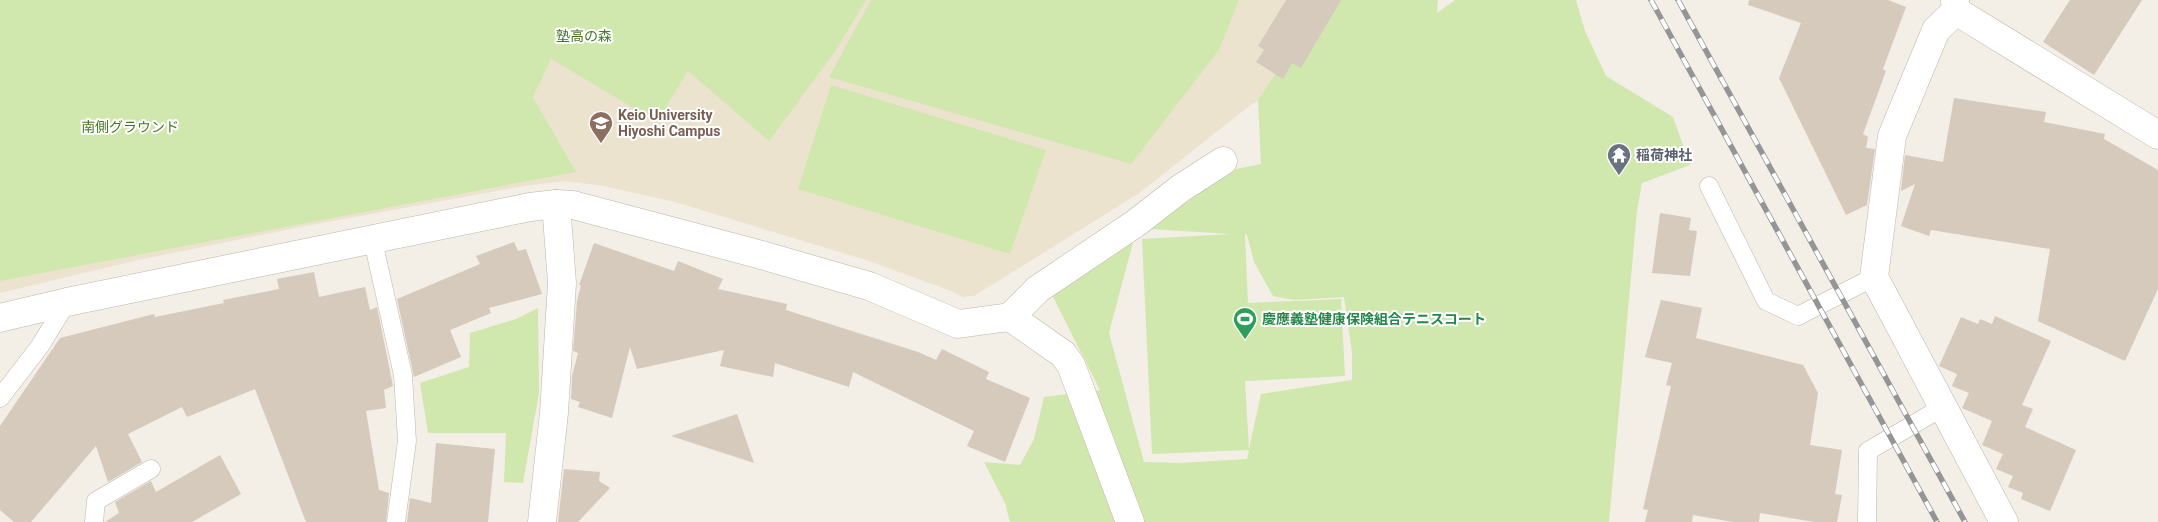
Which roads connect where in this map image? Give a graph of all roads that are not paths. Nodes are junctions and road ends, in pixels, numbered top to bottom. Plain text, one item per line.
1 (1955, 6) edge
2 (2158, 135) edge
3 (1223, 160) dead end
4 (1709, 186) dead end
5 (556, 204) junction
6 (373, 241) junction
7 (1874, 277) junction
8 (67, 302) junction
9 (1010, 317) junction
10 (0, 318) edge
11 (0, 398) edge
12 (1943, 407) junction
13 (151, 469) dead end
14 (94, 522) edge
15 (396, 522) edge
16 (542, 522) edge
17 (1130, 522) edge
18 (1867, 522) edge
19 (2004, 522) edge

1 - 2 street
1 - 7 street
3 - 9 street
4 - 7 lane
5 - 6 street
5 - 9 street
5 - 16 street
6 - 8 street
6 - 15 lane
7 - 12 street
8 - 10 street
8 - 11 lane
9 - 17 street
12 - 18 lane
12 - 19 street
13 - 14 lane

